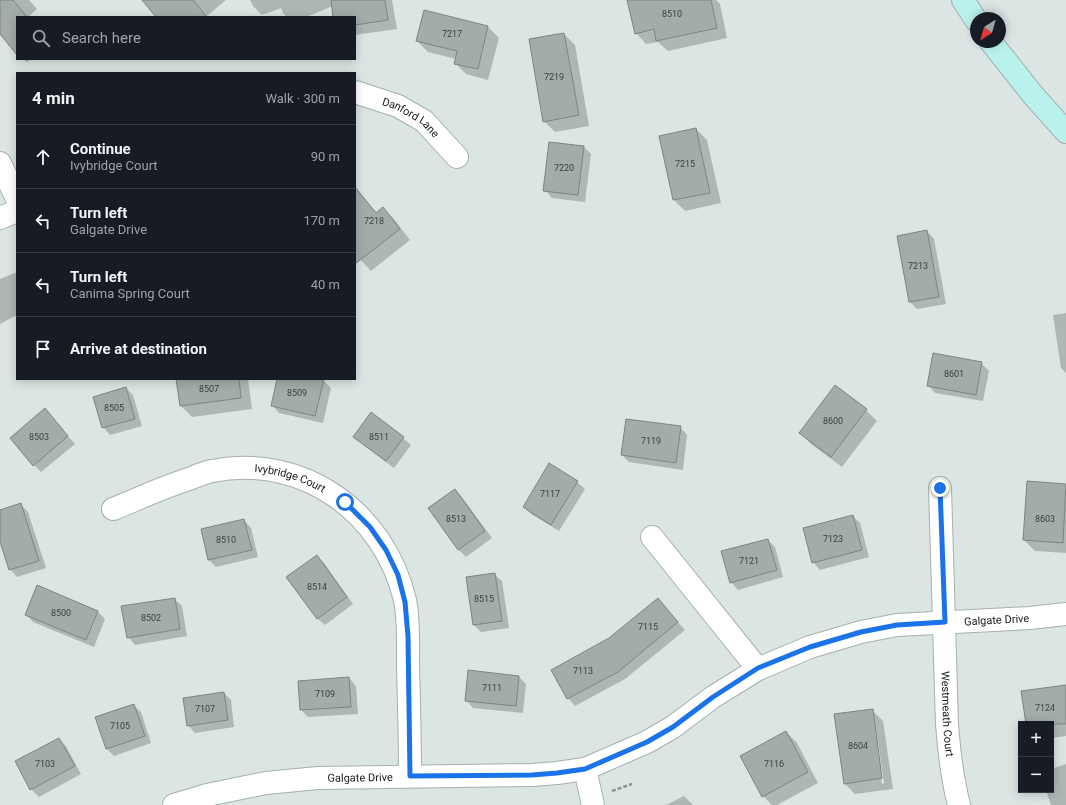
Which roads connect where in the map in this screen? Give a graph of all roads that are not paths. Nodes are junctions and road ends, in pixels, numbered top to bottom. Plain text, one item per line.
1 (963, 0) edge
2 (971, 12) edge
3 (996, 48) edge
4 (356, 92) edge
5 (1066, 132) edge
6 (457, 157) dead end
7 (0, 163) edge
8 (16, 197) edge
9 (16, 211) edge
10 (0, 218) edge
11 (940, 488) dead end
12 (113, 510) dead end
13 (652, 537) dead end
14 (1066, 614) edge
15 (945, 622) junction
16 (758, 668) junction
17 (585, 769) junction
18 (410, 776) junction
19 (174, 805) edge
20 (592, 805) edge
21 (959, 805) edge

1 - 2 main road
3 - 5 main road
4 - 6 street, Danford Lane
7 - 8 street
9 - 10 street
11 - 15 street, Westmeath Court
12 - 18 street, Ivybridge Court
13 - 16 street
14 - 15 street, Galgate Drive
15 - 16 street, Galgate Drive
15 - 21 street, Westmeath Court
16 - 17 street, Galgate Drive
17 - 18 street, Galgate Drive
17 - 20 street
18 - 19 street, Galgate Drive

